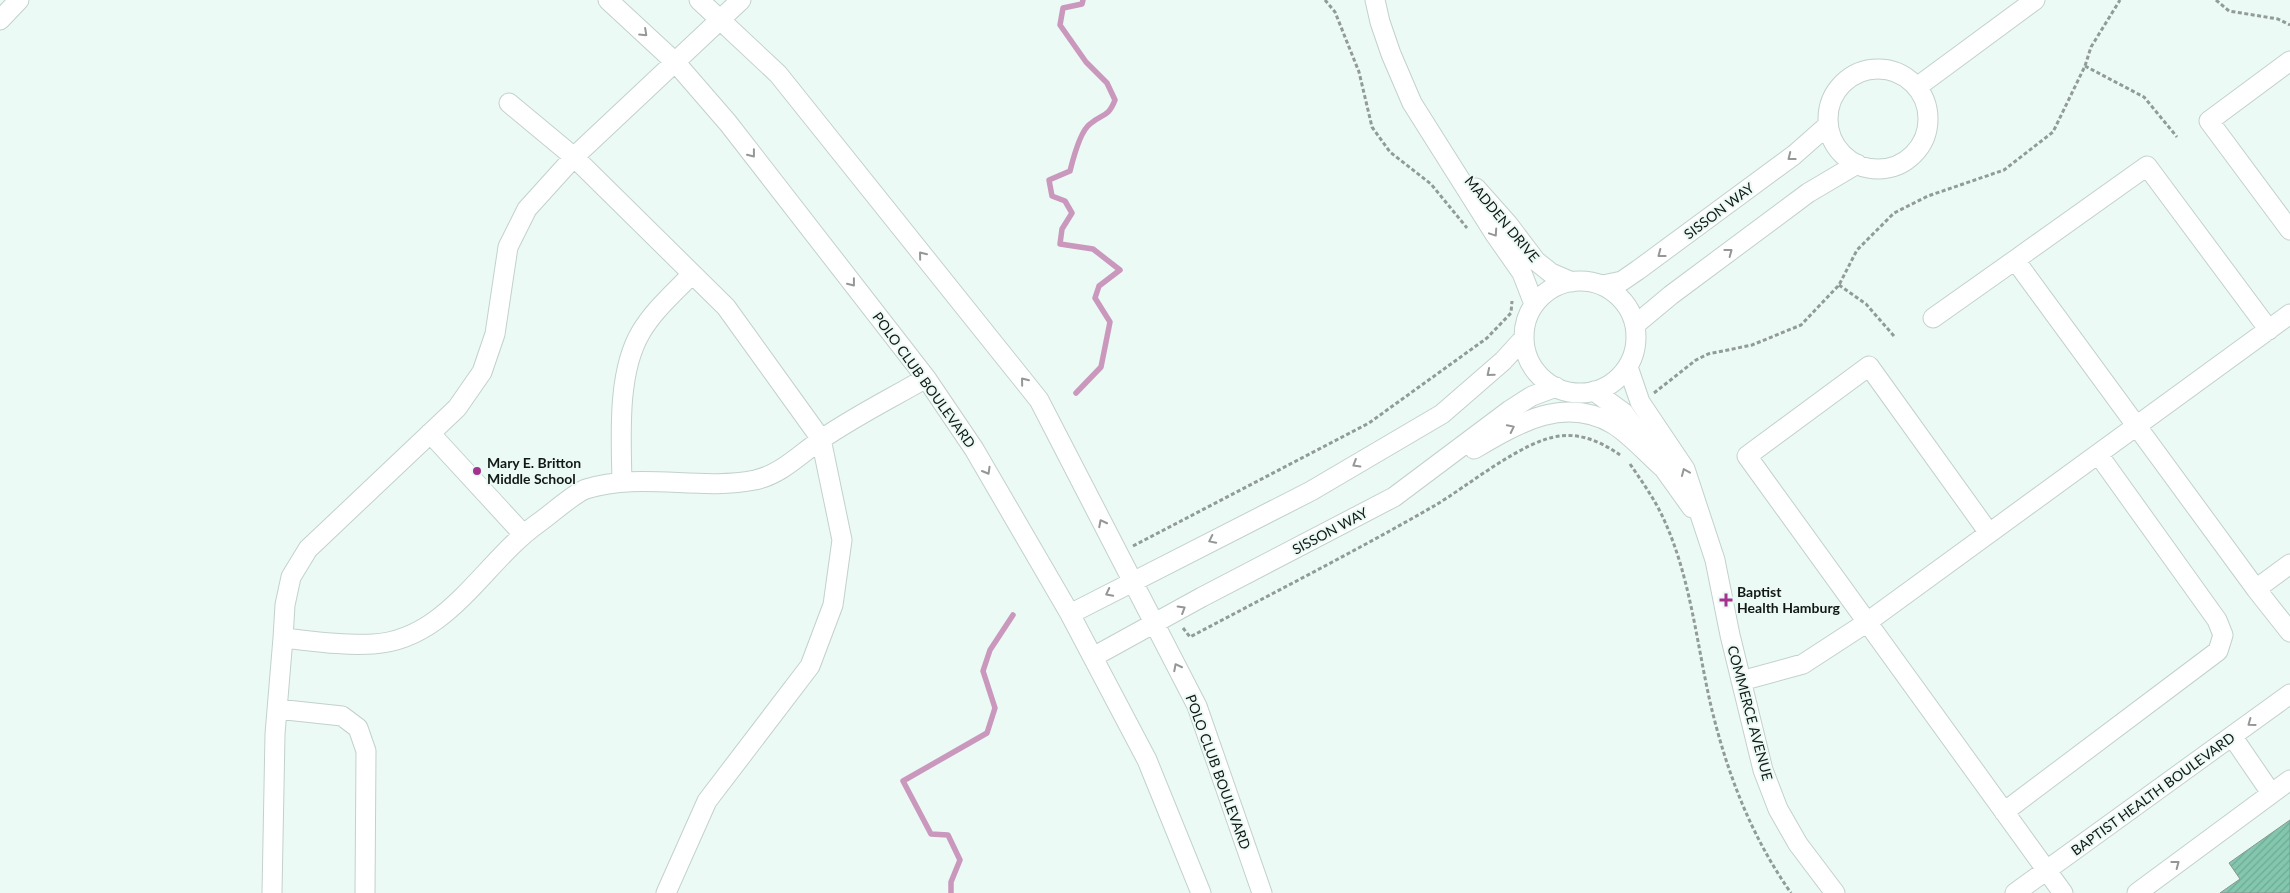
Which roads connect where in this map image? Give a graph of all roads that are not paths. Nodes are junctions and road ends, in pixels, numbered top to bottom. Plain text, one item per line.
1 (19, 0) edge
2 (608, 0) edge
3 (699, 0) edge
4 (741, 0) edge
5 (1375, 0) edge
6 (2035, 0) edge
7 (0, 20) edge
8 (720, 20) junction
9 (2290, 61) edge
10 (676, 63) junction
11 (1917, 87) junction
12 (509, 104) dead end
13 (1828, 125) junction
14 (1440, 148) junction
15 (574, 157) junction
16 (1857, 164) junction
17 (2290, 230) edge
18 (2015, 260) junction
19 (691, 275) junction
20 (1572, 282) junction
21 (1602, 285) junction
22 (1534, 304) junction
23 (2290, 314) edge
24 (1933, 318) dead end
25 (1635, 325) junction
26 (2269, 330) junction
27 (1524, 338) junction
28 (1628, 367) junction
29 (926, 378) junction
30 (1556, 387) junction
31 (1594, 391) junction
32 (2138, 425) junction
33 (430, 433) junction
34 (821, 439) junction
35 (2098, 454) junction
36 (1662, 467) junction
37 (622, 482) junction
38 (1394, 497) junction
39 (1700, 518) junction
40 (1989, 533) junction
41 (523, 534) junction
42 (2290, 564) edge
43 (1132, 581) junction
44 (2256, 589) junction
45 (1070, 614) junction
46 (1866, 623) junction
47 (1155, 625) junction
48 (2288, 633) edge
49 (283, 638) junction
50 (1093, 657) junction
51 (1741, 681) junction
52 (2288, 694) edge
53 (277, 709) junction
54 (2232, 736) junction
55 (2290, 780) edge
56 (2271, 793) junction
57 (2004, 812) junction
58 (2047, 871) junction
59 (272, 893) edge
60 (365, 893) edge
61 (666, 893) edge
62 (1201, 893) edge
63 (1262, 893) edge
64 (1835, 893) edge
65 (2014, 893) edge
66 (2063, 893) edge
67 (2136, 893) edge

1 - 7 street
2 -> 10 street, POLO CLUB BOULEVARD
3 - 8 street, POLO CLUB BOULEVARD
4 - 8 street
5 - 14 street, MADDEN DRIVE
6 - 11 street
8 - 10 street
43 -> 8 street, POLO CLUB BOULEVARD
9 - 17 street
10 - 15 street
10 -> 29 street, POLO CLUB BOULEVARD
11 - 13 street
11 - 16 street
12 - 15 street
13 - 16 street
13 -> 21 street, SISSON WAY
14 - 20 street, MADDEN DRIVE
14 -> 22 street, MADDEN DRIVE
15 - 19 street
15 - 33 street
25 -> 16 street
18 - 24 street
18 - 26 street
18 - 32 street
19 - 34 street
19 - 37 street
20 - 21 street
20 - 22 street
21 - 25 street
22 - 27 street
23 - 26 street
25 - 28 street
26 - 32 street
27 - 30 street
27 -> 43 street
28 - 31 street
39 -> 28 street, COMMERCE AVENUE
29 - 34 street
29 -> 45 street, POLO CLUB BOULEVARD
30 - 31 street
30 - 38 street, SISSON WAY
31 - 36 street, COMMERCE AVENUE
32 - 35 street
32 - 44 street
33 - 41 street
33 - 49 street
34 - 37 street
34 - 61 street
35 - 40 street
35 - 57 street
38 -> 36 street
36 - 39 street, COMMERCE AVENUE
37 - 41 street
47 -> 38 street, SISSON WAY
39 - 51 street, COMMERCE AVENUE
40 - 46 street
40 - 46 street
41 - 49 street
42 - 44 street
43 -> 45 street
43 - 47 street, POLO CLUB BOULEVARD
44 - 48 street
45 - 50 street, POLO CLUB BOULEVARD
46 - 51 street
46 - 57 street
47 - 50 street, SISSON WAY
63 -> 47 street, POLO CLUB BOULEVARD
49 - 53 street
50 - 62 street, POLO CLUB BOULEVARD
51 - 64 street, COMMERCE AVENUE
52 -> 54 street, BAPTIST HEALTH BOULEVARD
53 - 59 street
53 - 60 street
54 - 56 street
54 - 58 street, BAPTIST HEALTH BOULEVARD
55 - 56 street
67 -> 56 street
57 - 58 street
58 - 65 street, BAPTIST HEALTH BOULEVARD
58 - 66 street

